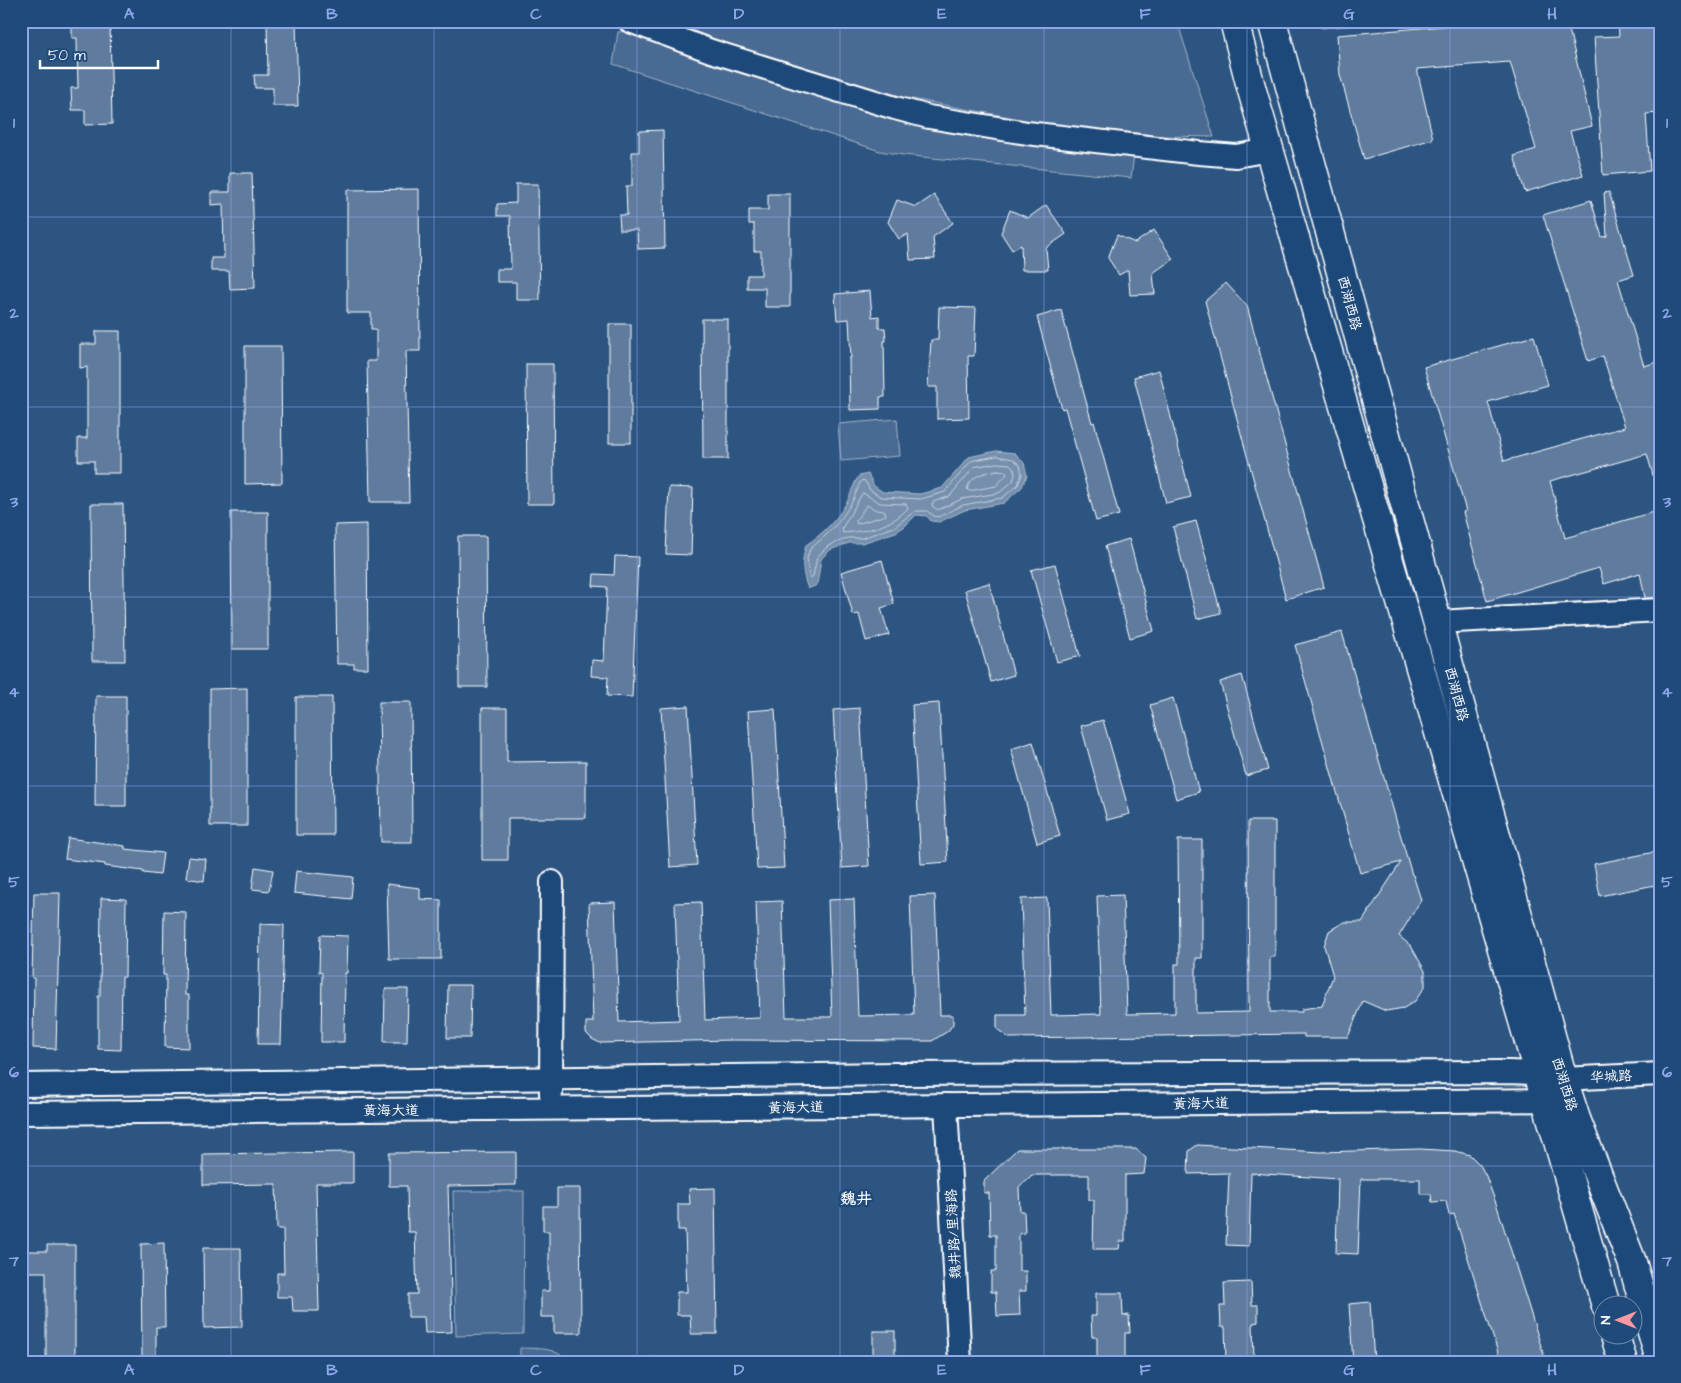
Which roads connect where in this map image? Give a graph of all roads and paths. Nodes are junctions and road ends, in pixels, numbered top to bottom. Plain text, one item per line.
1 (630, 21) edge
2 (1232, 21) edge
3 (1272, 21) edge
4 (1278, 21) edge
5 (1303, 133) junction
6 (1269, 150) junction
7 (1660, 610) edge
8 (1437, 622) junction
9 (552, 882) dead end
10 (1660, 1074) edge
11 (551, 1079) junction
12 (21, 1085) edge
13 (1555, 1085) junction
14 (946, 1106) junction
15 (551, 1110) junction
16 (21, 1113) edge
17 (1604, 1296) edge
18 (1618, 1346) edge
19 (1660, 1360) edge
20 (960, 1362) edge
21 (1622, 1362) edge

1 - 6 street
2 - 6 main road, 西湖西路
3 - 5 main road, 西湖西路
4 - 5 main road
5 - 8 main road, 西湖西路
6 - 13 main road, 西湖西路
7 - 8 street
8 - 13 main road, 西湖西路
9 - 11 street
10 - 13 street, 华城路
11 - 12 street, 黄海大道
11 - 13 street, 黄海大道
11 - 15 street
13 - 14 street, 黄海大道
13 - 17 main road, 西湖西路
13 - 19 main road, 西湖西路
14 - 15 street, 黄海大道
14 - 20 street, 魏井路/里海路
15 - 16 street, 黄海大道
18 - 21 main road

